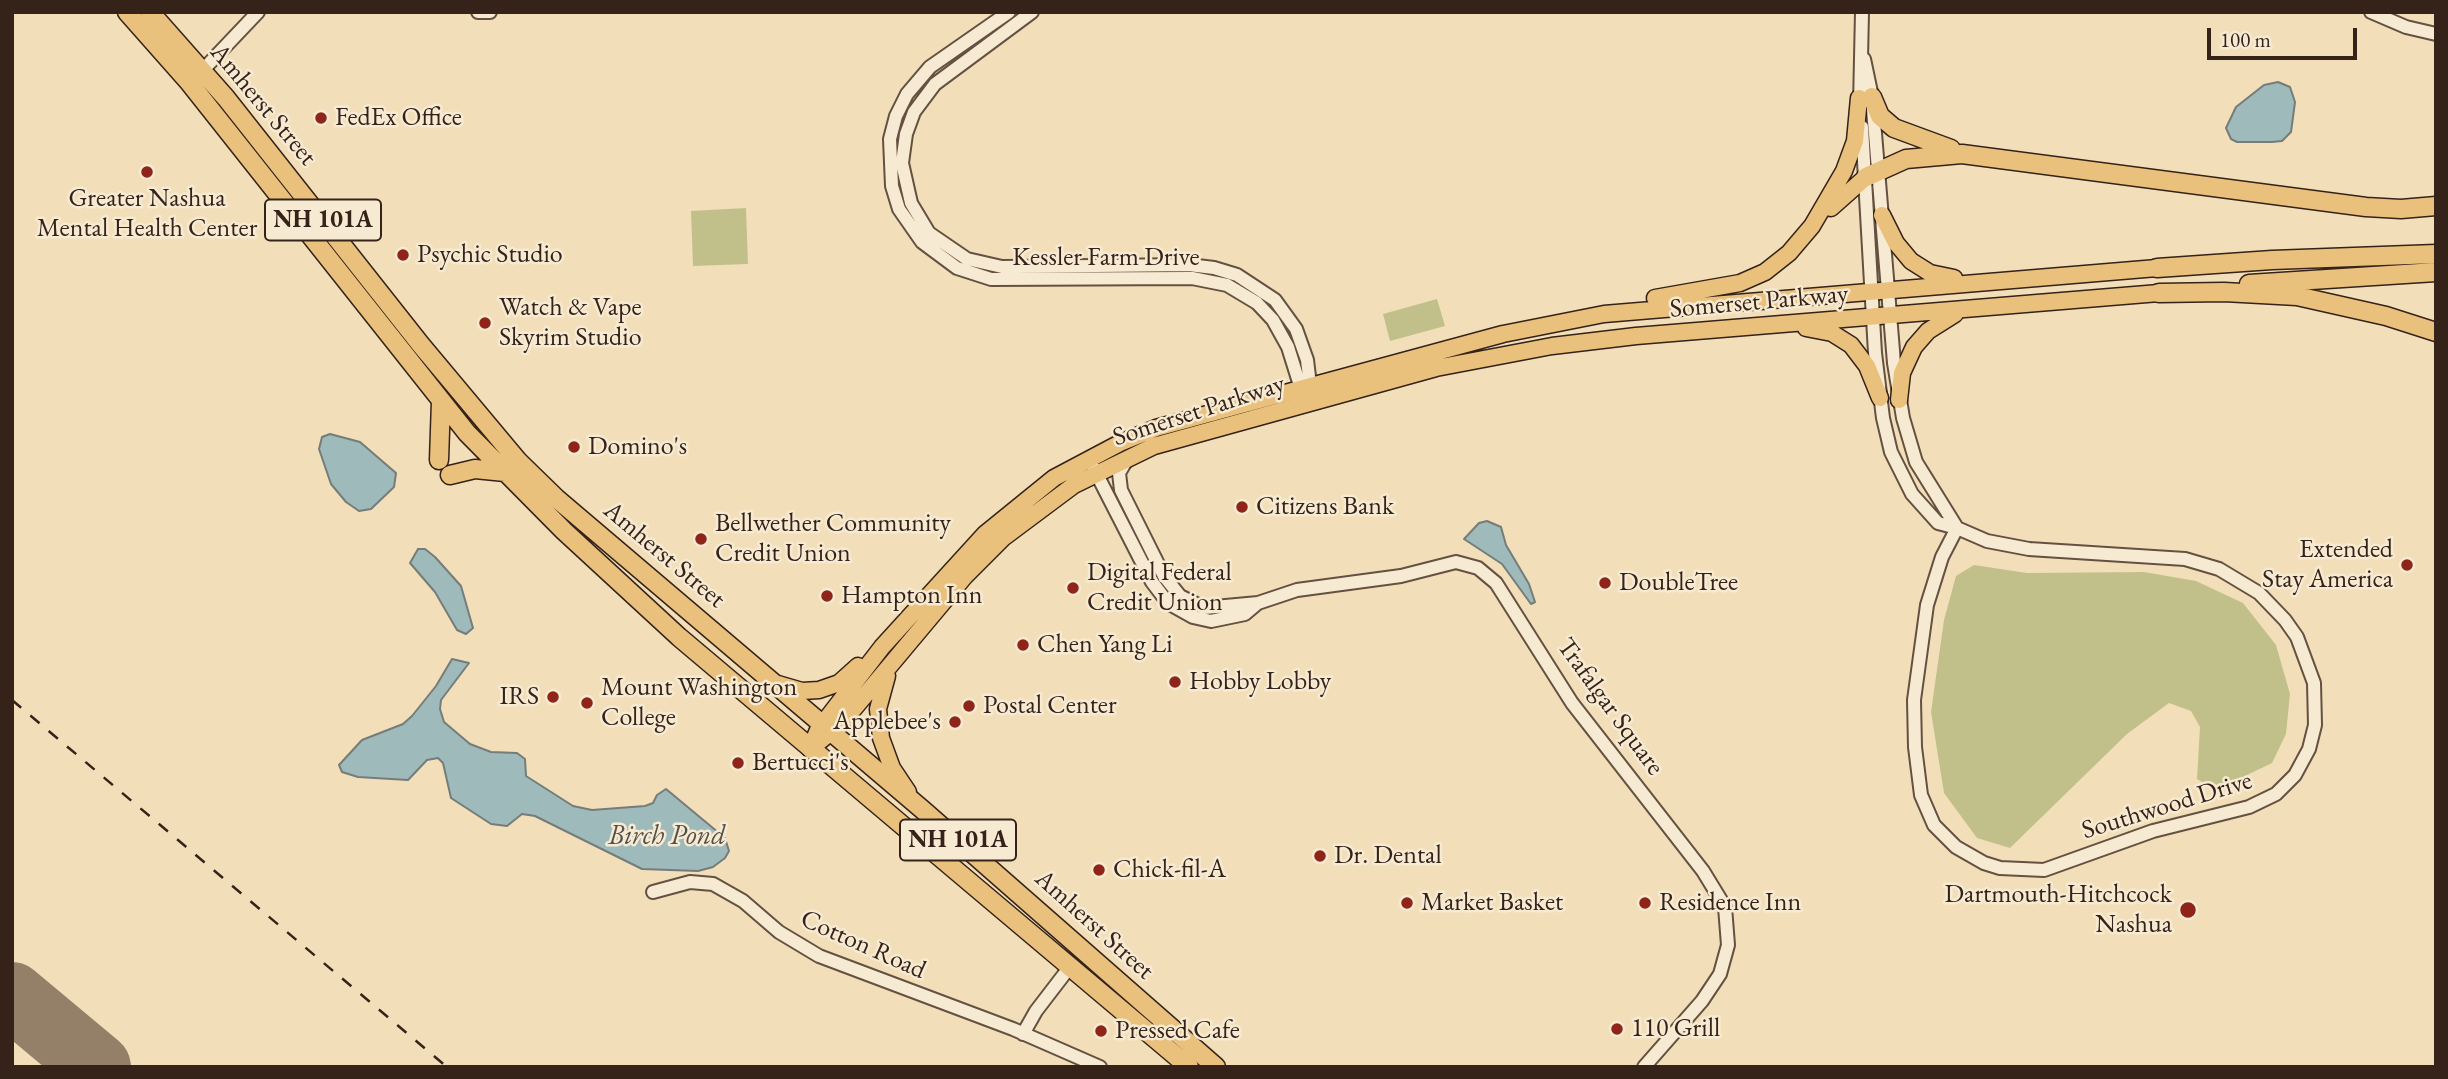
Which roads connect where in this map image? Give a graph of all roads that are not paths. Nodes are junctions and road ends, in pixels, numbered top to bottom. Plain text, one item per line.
1 (127, 12) edge
2 (150, 12) edge
3 (258, 12) edge
4 (478, 12) edge
5 (490, 12) edge
6 (1009, 12) edge
7 (1032, 12) edge
8 (1862, 12) edge
9 (2371, 12) edge
10 (2436, 34) edge
11 (202, 71) junction
12 (1866, 97) junction
13 (1999, 158) junction
14 (1872, 173) junction
15 (2436, 206) edge
16 (1882, 215) junction
17 (1812, 226) junction
18 (2436, 254) edge
19 (2157, 268) joint
20 (2436, 272) edge
21 (1984, 281) junction
22 (1880, 290) junction
23 (2159, 293) junction
24 (1972, 309) junction
25 (1891, 316) junction
26 (1873, 317) junction
27 (1577, 319) junction
28 (1773, 325) junction
29 (2436, 332) edge
30 (1306, 392) junction
31 (1880, 398) junction
32 (1899, 400) junction
33 (441, 401) junction
34 (1130, 456) junction
35 (439, 460) dead end
36 (1092, 466) junction
37 (505, 472) junction
38 (450, 475) dead end
39 (1957, 528) junction
40 (1258, 603) junction
41 (882, 647) junction
42 (897, 657) junction
43 (775, 683) junction
44 (828, 728) junction
45 (810, 749) junction
46 (923, 810) junction
47 (653, 892) dead end
48 (1069, 968) junction
49 (1023, 1034) junction
50 (1100, 1067) edge
51 (1189, 1067) edge
52 (1216, 1067) edge
53 (1644, 1067) edge

1 - 33 highway, Amherst Street / NH 101A
2 - 11 highway, Amherst Street / NH 101A
3 - 11 street
4 - 5 street
6 - 30 street, Kessler Farm Drive
7 - 30 street, Kessler Farm Drive
8 - 12 street
9 - 10 street
11 - 43 highway, Amherst Street / NH 101A
12 - 13 highway
12 - 14 street
12 - 17 main road
13 - 14 highway
13 - 15 highway
14 - 16 street
14 - 17 main road
14 - 22 street
16 - 21 main road
16 - 22 street
17 - 27 main road
18 - 19 highway
19 - 21 main road, Somerset Parkway
20 - 23 highway
21 - 22 main road, Somerset Parkway
22 - 25 street
22 - 26 street, Southwood Drive
22 - 27 main road, Somerset Parkway
23 - 24 main road, Somerset Parkway
23 - 29 highway
24 - 25 main road, Somerset Parkway
24 - 32 main road
25 - 26 main road, Somerset Parkway
25 - 32 street
26 - 28 main road, Somerset Parkway
26 - 31 street, Southwood Drive
27 - 30 main road, Somerset Parkway
28 - 30 main road, Somerset Parkway
28 - 31 main road
30 - 34 main road, Somerset Parkway
30 - 36 main road, Somerset Parkway
31 - 39 street, Southwood Drive
32 - 39 street
33 - 35 highway
33 - 37 highway, Amherst Street / NH 101A
34 - 36 main road, Somerset Parkway
34 - 40 street, Trafalgar Square
36 - 40 street, Trafalgar Square
36 - 41 main road, Somerset Parkway
36 - 42 main road, Somerset Parkway
37 - 38 highway
37 - 45 highway, Amherst Street / NH 101A
39 - 39 street, Southwood Drive
40 - 53 street, Trafalgar Square
41 - 43 main road
41 - 44 main road, Somerset Parkway
42 - 44 main road, Somerset Parkway
42 - 46 main road
43 - 44 highway, Amherst Street / NH 101A
44 - 45 main road, Somerset Parkway
44 - 46 highway, Amherst Street / NH 101A
45 - 48 highway, Amherst Street / NH 101A
46 - 52 highway, Amherst Street / NH 101A
47 - 49 street, Cotton Road
48 - 49 street
48 - 51 highway, Amherst Street / NH 101A
49 - 50 street, Cotton Road

